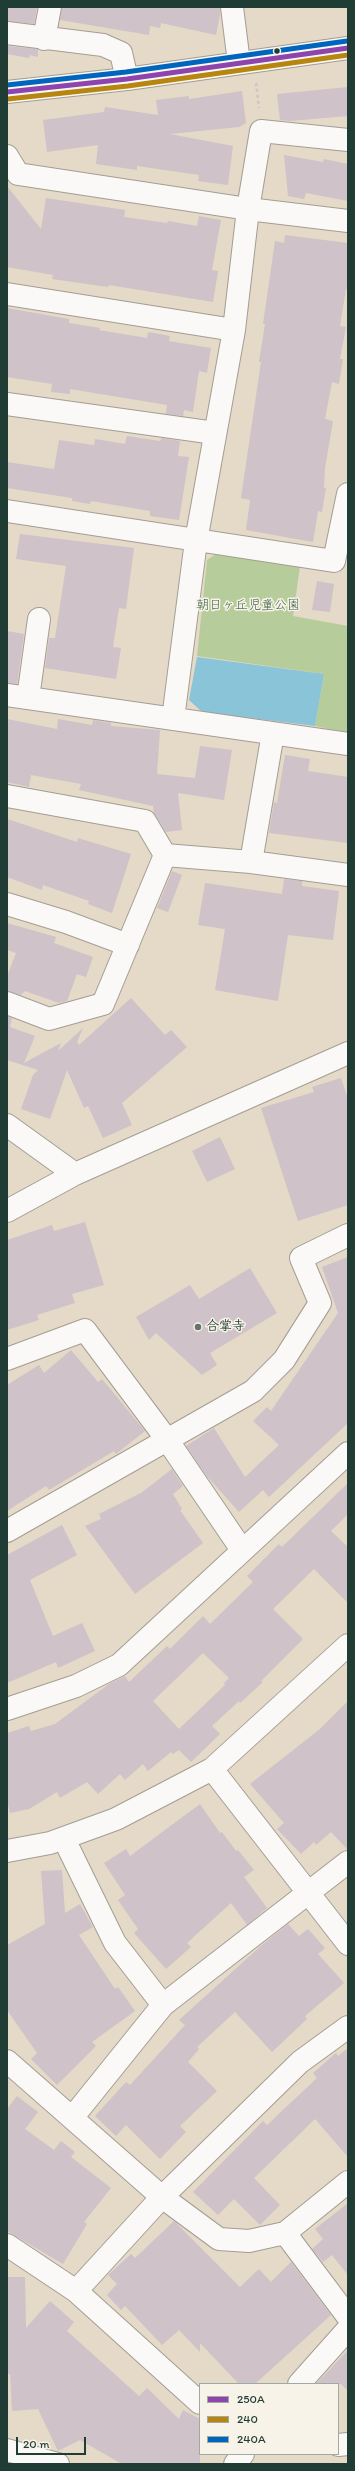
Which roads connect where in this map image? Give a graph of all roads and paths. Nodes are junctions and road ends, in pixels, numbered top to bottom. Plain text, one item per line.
1 (50, 7) edge
2 (232, 7) edge
3 (7, 33) edge
4 (44, 39) junction
5 (348, 48) edge
6 (239, 63) junction
7 (127, 79) junction
8 (256, 82) dead end
9 (7, 92) edge
10 (261, 131) junction
11 (348, 140) edge
12 (7, 156) edge
13 (248, 209) junction
14 (348, 221) edge
15 (7, 294) edge
16 (234, 330) junction
17 (7, 404) edge
18 (216, 433) junction
19 (348, 494) edge
20 (7, 511) edge
21 (196, 541) junction
22 (39, 619) dead end
23 (7, 695) edge
24 (28, 698) junction
25 (173, 719) junction
26 (272, 733) junction
27 (348, 744) edge
28 (7, 796) edge
29 (165, 855) junction
30 (251, 862) junction
31 (348, 875) edge
32 (7, 904) edge
33 (128, 945) junction
34 (7, 1003) edge
35 (348, 1053) edge
36 (7, 1125) edge
37 (74, 1174) junction
38 (7, 1211) edge
39 (348, 1235) edge
40 (7, 1358) edge
41 (168, 1441) junction
42 (347, 1455) edge
43 (7, 1531) edge
44 (242, 1550) junction
45 (348, 1645) edge
46 (7, 1709) edge
47 (212, 1769) junction
48 (64, 1839) junction
49 (7, 1851) edge
50 (348, 1862) edge
51 (309, 1893) junction
52 (348, 1944) edge
53 (163, 2005) junction
54 (348, 2027) edge
55 (7, 2061) edge
56 (72, 2118) junction
57 (348, 2182) edge
58 (162, 2197) junction
59 (285, 2233) junction
60 (7, 2245) edge
61 (76, 2291) junction
62 (348, 2317) edge
63 (348, 2329) edge
64 (300, 2383) edge
65 (199, 2402) edge
66 (7, 2450) edge
67 (242, 2455) edge
68 (58, 2464) edge
69 (235, 2464) edge

1 - 4 street
2 - 6 street
3 - 4 street
4 - 7 street
5 - 6 street
6 - 7 street
7 - 9 street
8 - 10 path
10 - 11 street
10 - 13 street
12 - 13 street
13 - 14 street
13 - 16 street
15 - 16 street
16 - 18 street
17 - 18 street
18 - 21 street
19 - 21 street
20 - 21 street
21 - 25 street
22 - 24 street
23 - 24 street
24 - 25 street
25 - 26 street
26 - 27 street
26 - 30 street
28 - 29 street
29 - 30 street
29 - 33 street
30 - 31 street
32 - 33 street
33 - 34 street
35 - 37 street
36 - 37 street
37 - 38 street
39 - 41 street
40 - 41 street
41 - 43 street
41 - 44 street
42 - 44 street
44 - 46 street
45 - 47 street
47 - 48 street
47 - 51 street
48 - 49 street
48 - 53 street
50 - 51 street
51 - 52 street
51 - 53 street
53 - 56 street
54 - 58 street
55 - 56 street
56 - 58 street
57 - 59 street
58 - 59 street
58 - 61 street
59 - 62 street
60 - 61 street
61 - 65 street
63 - 64 street
66 - 68 street
67 - 69 street

